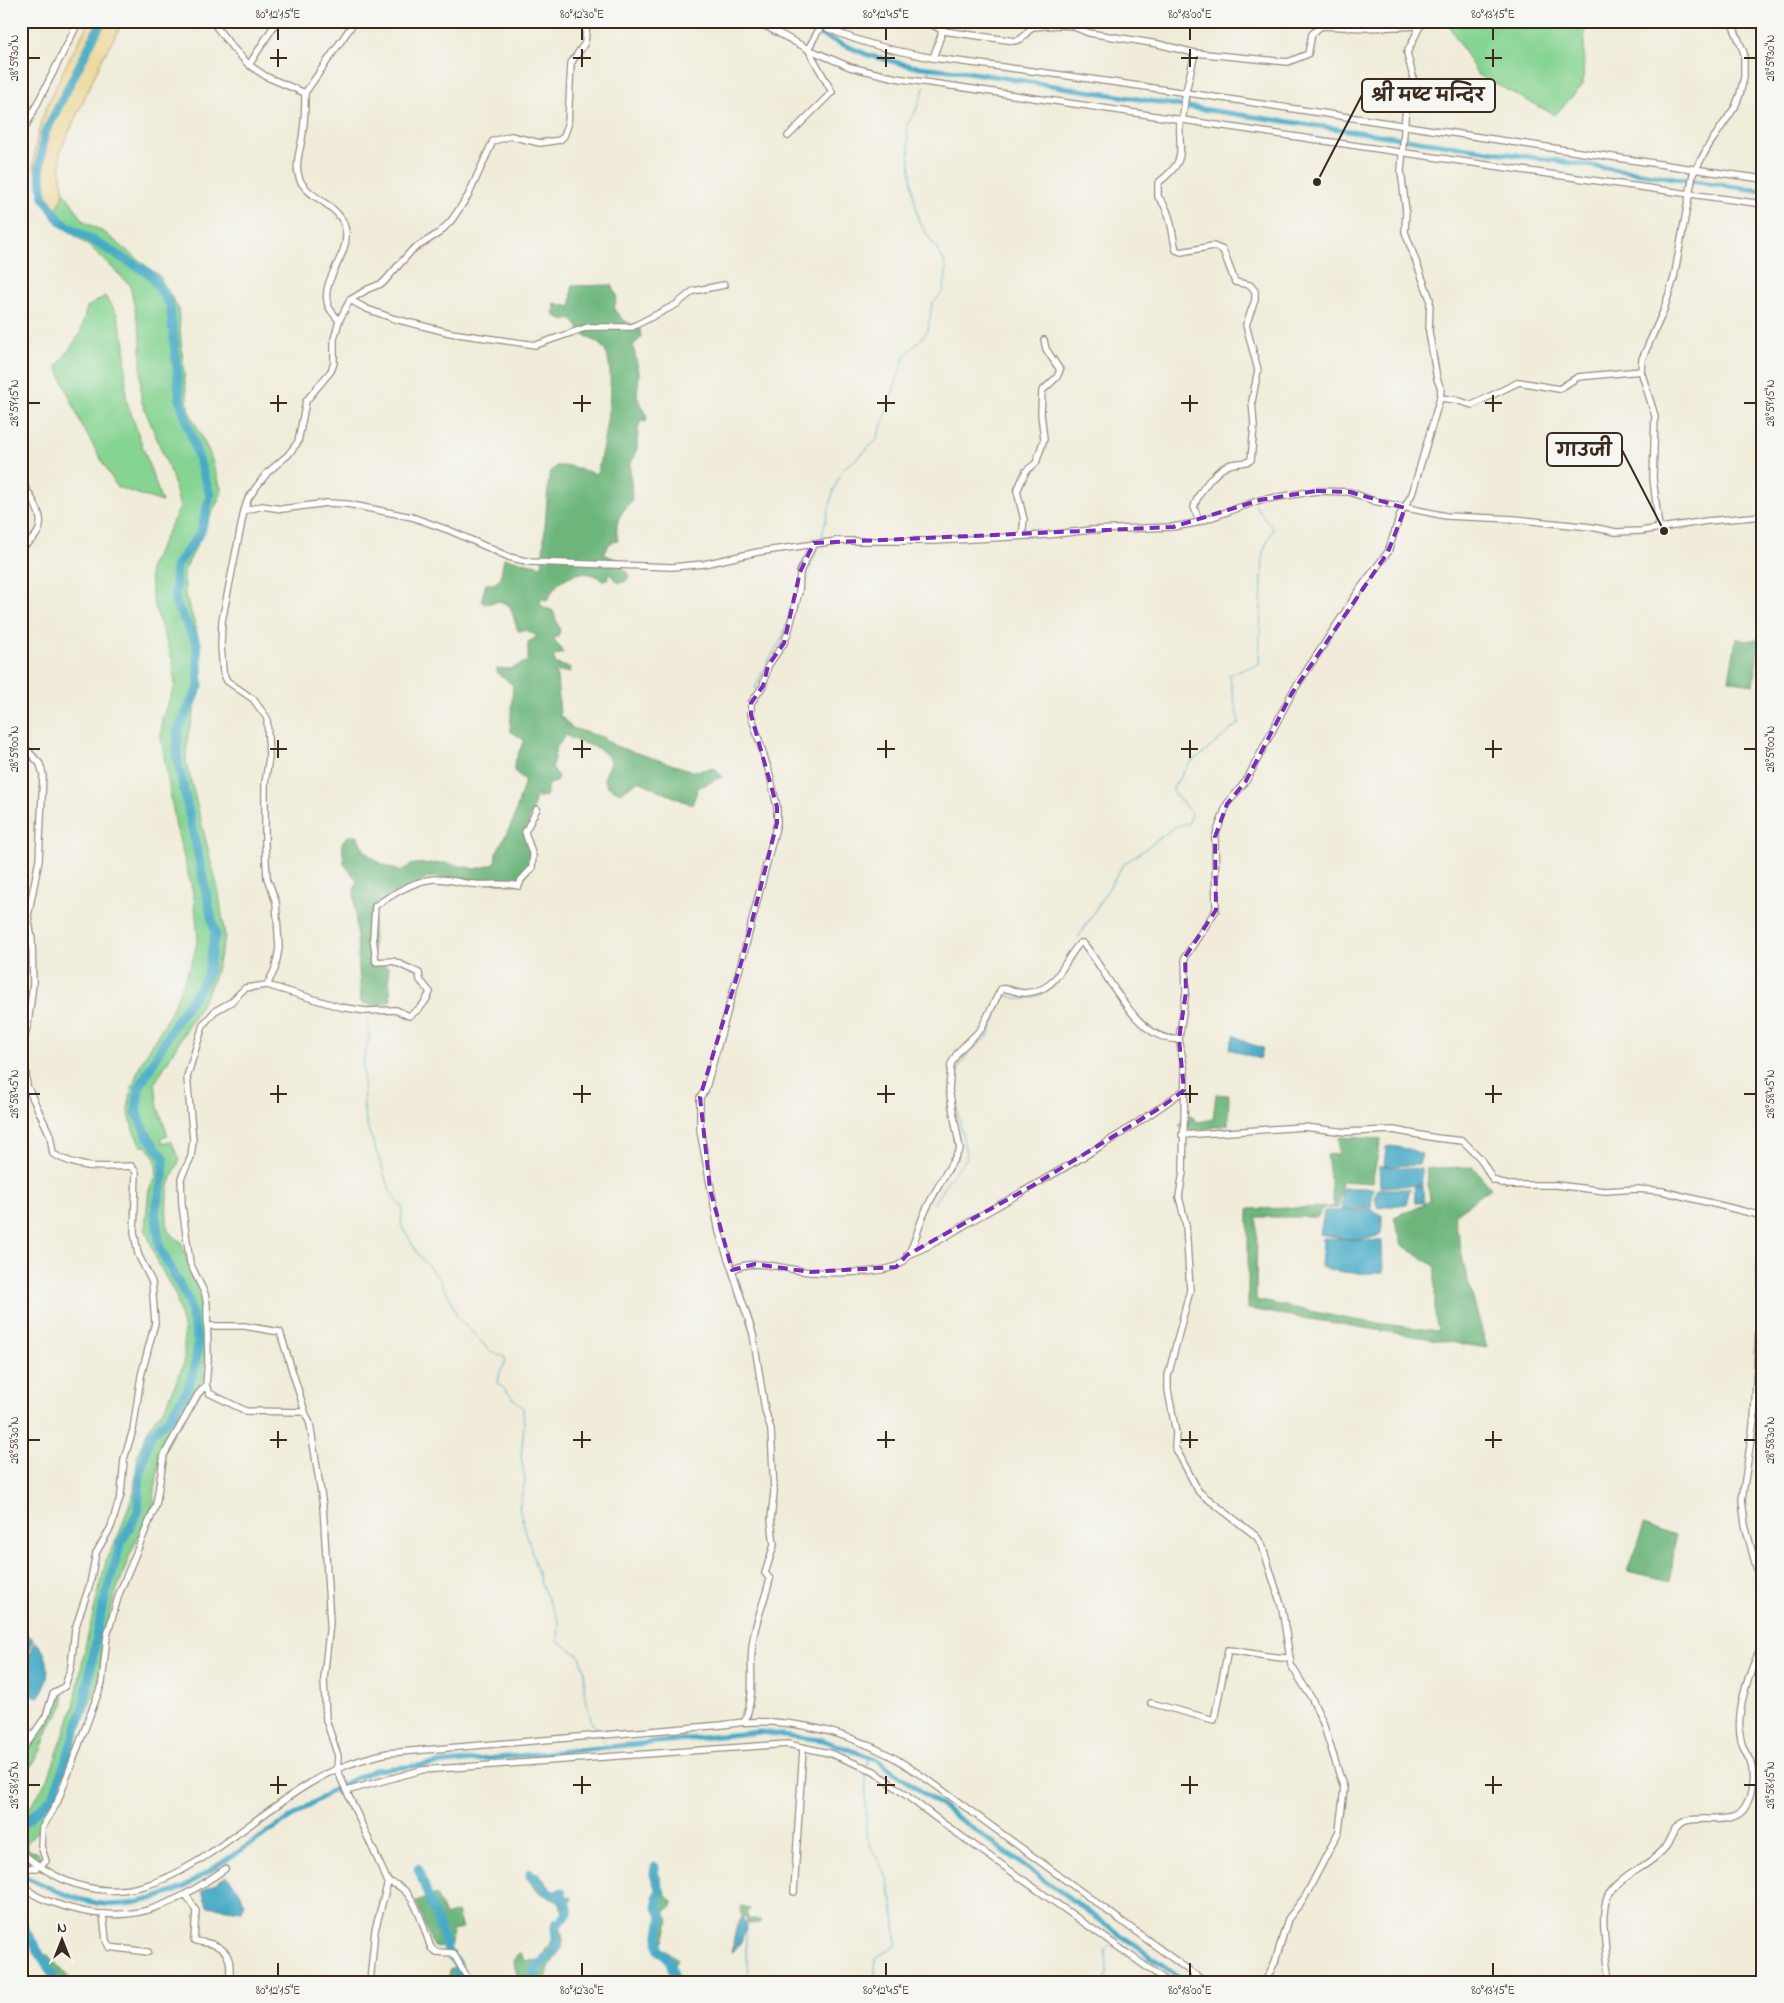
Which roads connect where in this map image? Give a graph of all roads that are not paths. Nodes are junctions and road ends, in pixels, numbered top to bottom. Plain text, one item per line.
1 (79, 21) edge
2 (277, 21) edge
3 (355, 21) edge
4 (587, 21) edge
5 (756, 21) edge
6 (812, 21) edge
7 (838, 21) edge
8 (926, 21) edge
9 (946, 21) edge
10 (1731, 21) edge
11 (214, 24) dead end
12 (1420, 24) edge
13 (819, 28) junction
14 (943, 31) junction
15 (809, 47) junction
16 (1195, 53) junction
17 (933, 58) junction
18 (249, 65) junction
19 (305, 93) junction
20 (1186, 94) junction
21 (1181, 118) junction
22 (1405, 128) junction
23 (21, 129) edge
24 (788, 136) dead end
25 (1402, 150) junction
26 (1694, 171) junction
27 (1763, 180) edge
28 (1690, 192) junction
29 (1763, 204) edge
30 (724, 285) dead end
31 (350, 300) junction
32 (339, 321) junction
33 (1044, 340) dead end
34 (1642, 371) junction
35 (1440, 398) junction
36 (21, 480) edge
37 (1405, 508) junction
38 (244, 511) junction
39 (1763, 516) edge
40 (1199, 521) junction
41 (1659, 528) junction
42 (1022, 536) junction
43 (814, 543) junction
44 (21, 547) edge
45 (21, 743) edge
46 (537, 809) dead end
47 (267, 985) junction
48 (1179, 1039) junction
49 (1184, 1090) junction
50 (1182, 1135) junction
51 (1763, 1216) edge
52 (907, 1255) junction
53 (1763, 1256) edge
54 (732, 1270) junction
55 (207, 1326) junction
56 (206, 1385) junction
57 (305, 1412) junction
58 (1761, 1578) edge
59 (1763, 1593) edge
60 (1763, 1646) edge
61 (1290, 1658) junction
62 (1151, 1704) dead end
63 (745, 1721) junction
64 (802, 1748) junction
65 (21, 1752) edge
66 (338, 1772) junction
67 (345, 1788) junction
68 (21, 1852) edge
69 (38, 1866) junction
70 (225, 1869) dead end
71 (388, 1882) junction
72 (794, 1892) dead end
73 (187, 1896) junction
74 (103, 1914) junction
75 (148, 1952) dead end
76 (1192, 1979) edge
77 (229, 1982) edge
78 (370, 1982) edge
79 (470, 1982) edge
80 (1168, 1982) edge
81 (1205, 1982) edge
82 (1265, 1982) edge
83 (1610, 1982) edge

1 - 23 street
2 - 18 street
3 - 19 street
4 - 31 street
5 - 15 street
6 - 13 street
7 - 13 street
8 - 14 street
9 - 14 street
10 - 26 street
11 - 18 street
12 - 16 street
12 - 22 street
13 - 15 street
13 - 17 street
14 - 16 street
14 - 17 street
15 - 21 street
15 - 24 street
16 - 20 street
17 - 20 street
18 - 19 street
19 - 32 street
20 - 21 street
20 - 22 street
21 - 25 street
21 - 40 street
22 - 25 street
22 - 26 street
25 - 28 street
25 - 35 street
26 - 27 street
26 - 28 street
28 - 29 street
28 - 34 street
30 - 31 street
31 - 32 street
32 - 38 street
33 - 42 street
34 - 35 street
34 - 41 street
35 - 37 street
36 - 44 street
37 - 40 street
37 - 41 street
37 - 48 street
38 - 43 street
38 - 47 street
39 - 41 street
40 - 42 street
42 - 43 street
43 - 54 street
45 - 65 street
46 - 47 street
47 - 55 street
48 - 49 street
48 - 52 street
49 - 50 street
49 - 52 street
50 - 51 street
50 - 61 street
52 - 54 street
53 - 58 street
54 - 63 street
55 - 56 street
55 - 57 street
56 - 57 street
56 - 69 street
57 - 66 street
58 - 59 street
60 - 83 street
61 - 62 street
61 - 82 street
63 - 66 street
63 - 76 street
64 - 67 street
64 - 72 street
64 - 80 street
66 - 67 street
66 - 69 street
67 - 71 street
68 - 69 street
69 - 74 street
70 - 73 street
71 - 78 street
71 - 79 street
73 - 74 street
73 - 77 street
74 - 75 street
76 - 81 street

